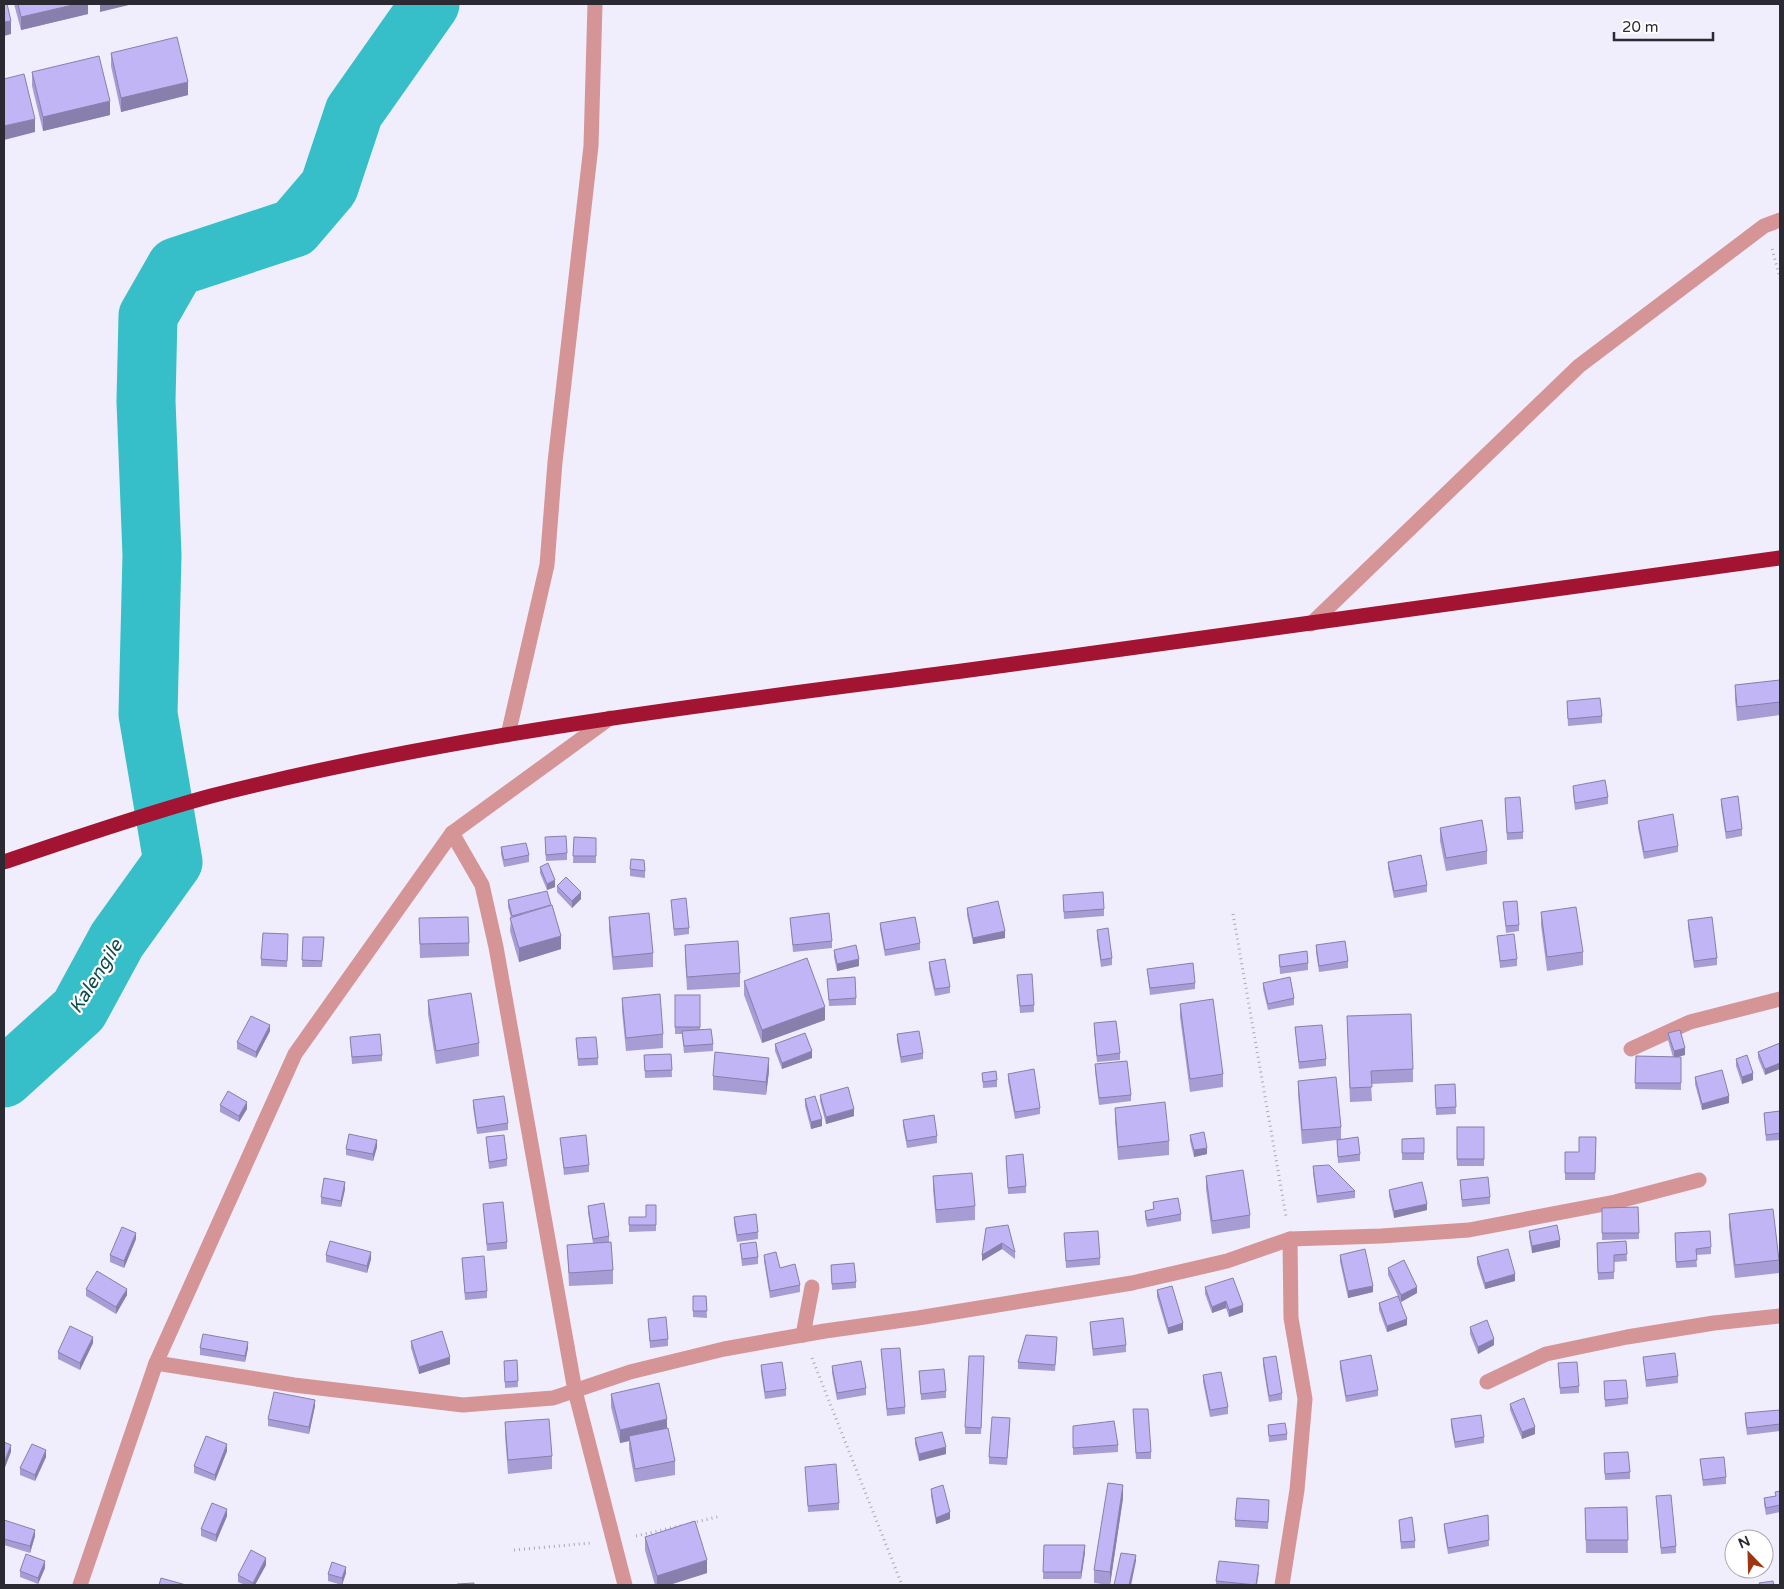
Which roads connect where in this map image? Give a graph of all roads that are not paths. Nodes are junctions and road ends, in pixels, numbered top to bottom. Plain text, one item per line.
1 (594, 4) edge
2 (1780, 220) edge
3 (1780, 558) edge
4 (1311, 624) junction
5 (610, 718) junction
6 (508, 735) junction
7 (452, 833) junction
8 (4, 862) edge
9 (1780, 998) edge
10 (1631, 1049) dead end
11 (1699, 1180) dead end
12 (1290, 1239) junction
13 (812, 1287) dead end
14 (1780, 1316) edge
15 (803, 1335) junction
16 (156, 1363) junction
17 (1487, 1382) dead end
18 (575, 1391) junction
19 (80, 1585) edge
20 (625, 1585) edge
21 (1282, 1585) edge

1 - 6 street
2 - 4 street
3 - 4 highway
4 - 5 highway
5 - 6 highway
5 - 7 street
6 - 8 highway
7 - 16 street
7 - 18 street
9 - 10 street
11 - 12 street
12 - 15 street
12 - 21 street
13 - 15 street
14 - 17 street
15 - 18 street
16 - 18 street
16 - 19 street
18 - 20 street

